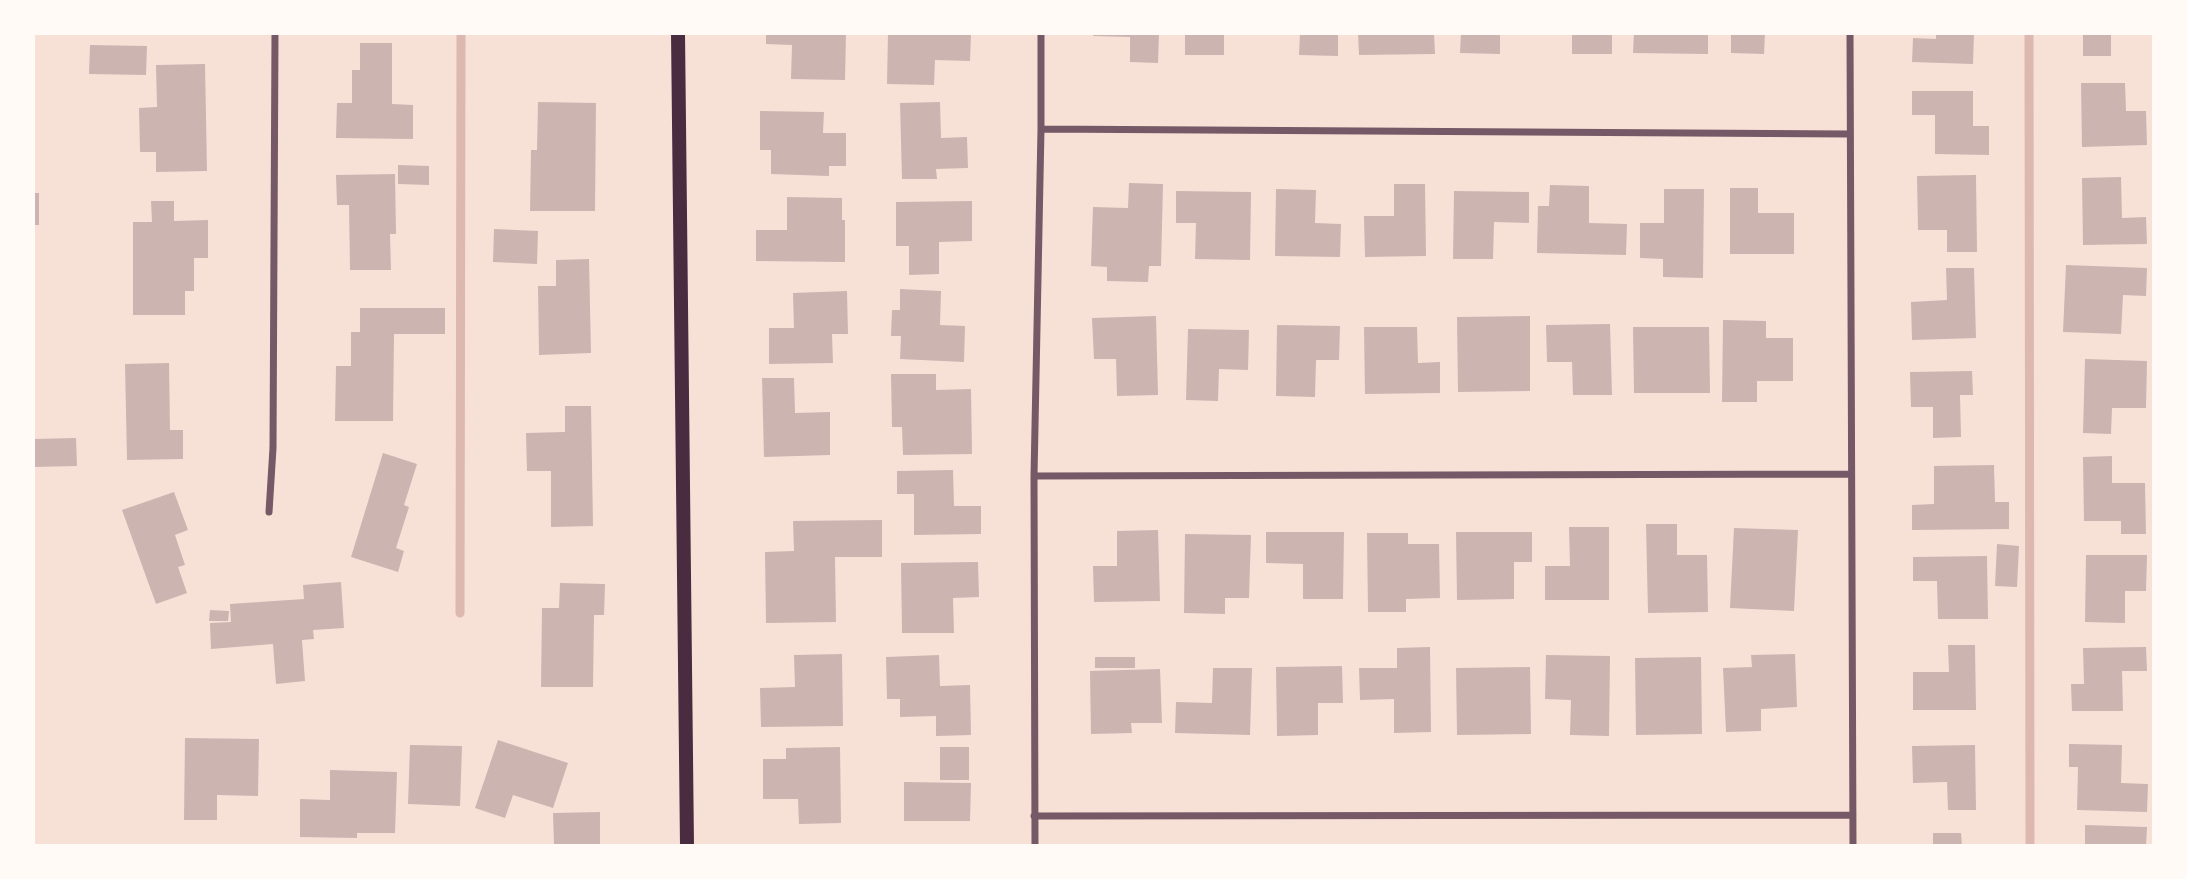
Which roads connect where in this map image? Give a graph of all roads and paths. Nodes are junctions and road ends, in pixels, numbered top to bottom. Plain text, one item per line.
1 (275, 33) edge
2 (678, 33) edge
3 (1041, 33) edge
4 (1850, 33) edge
5 (1041, 129) junction
6 (1849, 134) junction
7 (1851, 474) junction
8 (1034, 475) junction
9 (269, 512) dead end
10 (1853, 815) junction
11 (1034, 816) junction
12 (687, 846) edge
13 (1035, 846) edge
14 (1853, 846) edge

1 - 9 street
2 - 12 main road
3 - 5 street
4 - 6 street
5 - 6 street
5 - 8 street
6 - 7 street
7 - 8 street
7 - 10 street
8 - 11 street
10 - 11 street
10 - 14 street
11 - 13 street

